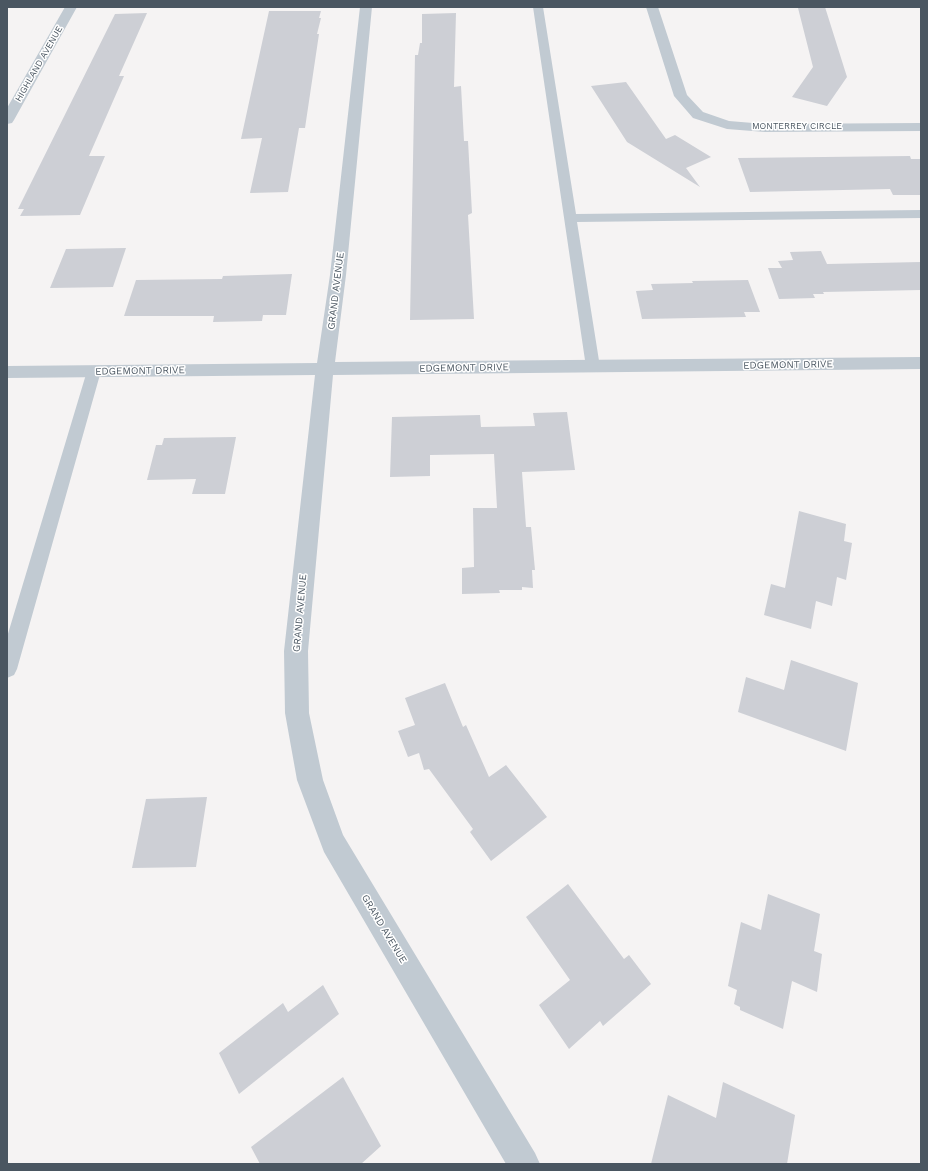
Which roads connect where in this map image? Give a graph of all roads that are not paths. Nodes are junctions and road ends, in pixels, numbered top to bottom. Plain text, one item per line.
1 (71, 7) edge
2 (366, 7) edge
3 (538, 7) edge
4 (652, 7) edge
5 (7, 120) edge
6 (921, 126) edge
7 (921, 214) edge
8 (571, 218) junction
9 (921, 363) edge
10 (593, 367) junction
11 (325, 369) junction
12 (94, 371) junction
13 (7, 372) edge
14 (7, 669) edge
15 (524, 1164) edge

1 - 5 street, HIGHLAND AVENUE
2 - 11 street, GRAND AVENUE
3 - 8 lane
4 - 6 street, MONTERREY CIRCLE
7 - 8 lane
8 - 10 lane
9 - 10 street, EDGEMONT DRIVE
10 - 11 street, EDGEMONT DRIVE
11 - 12 street, EDGEMONT DRIVE
11 - 15 street, GRAND AVENUE
12 - 13 street, EDGEMONT DRIVE
12 - 14 lane

